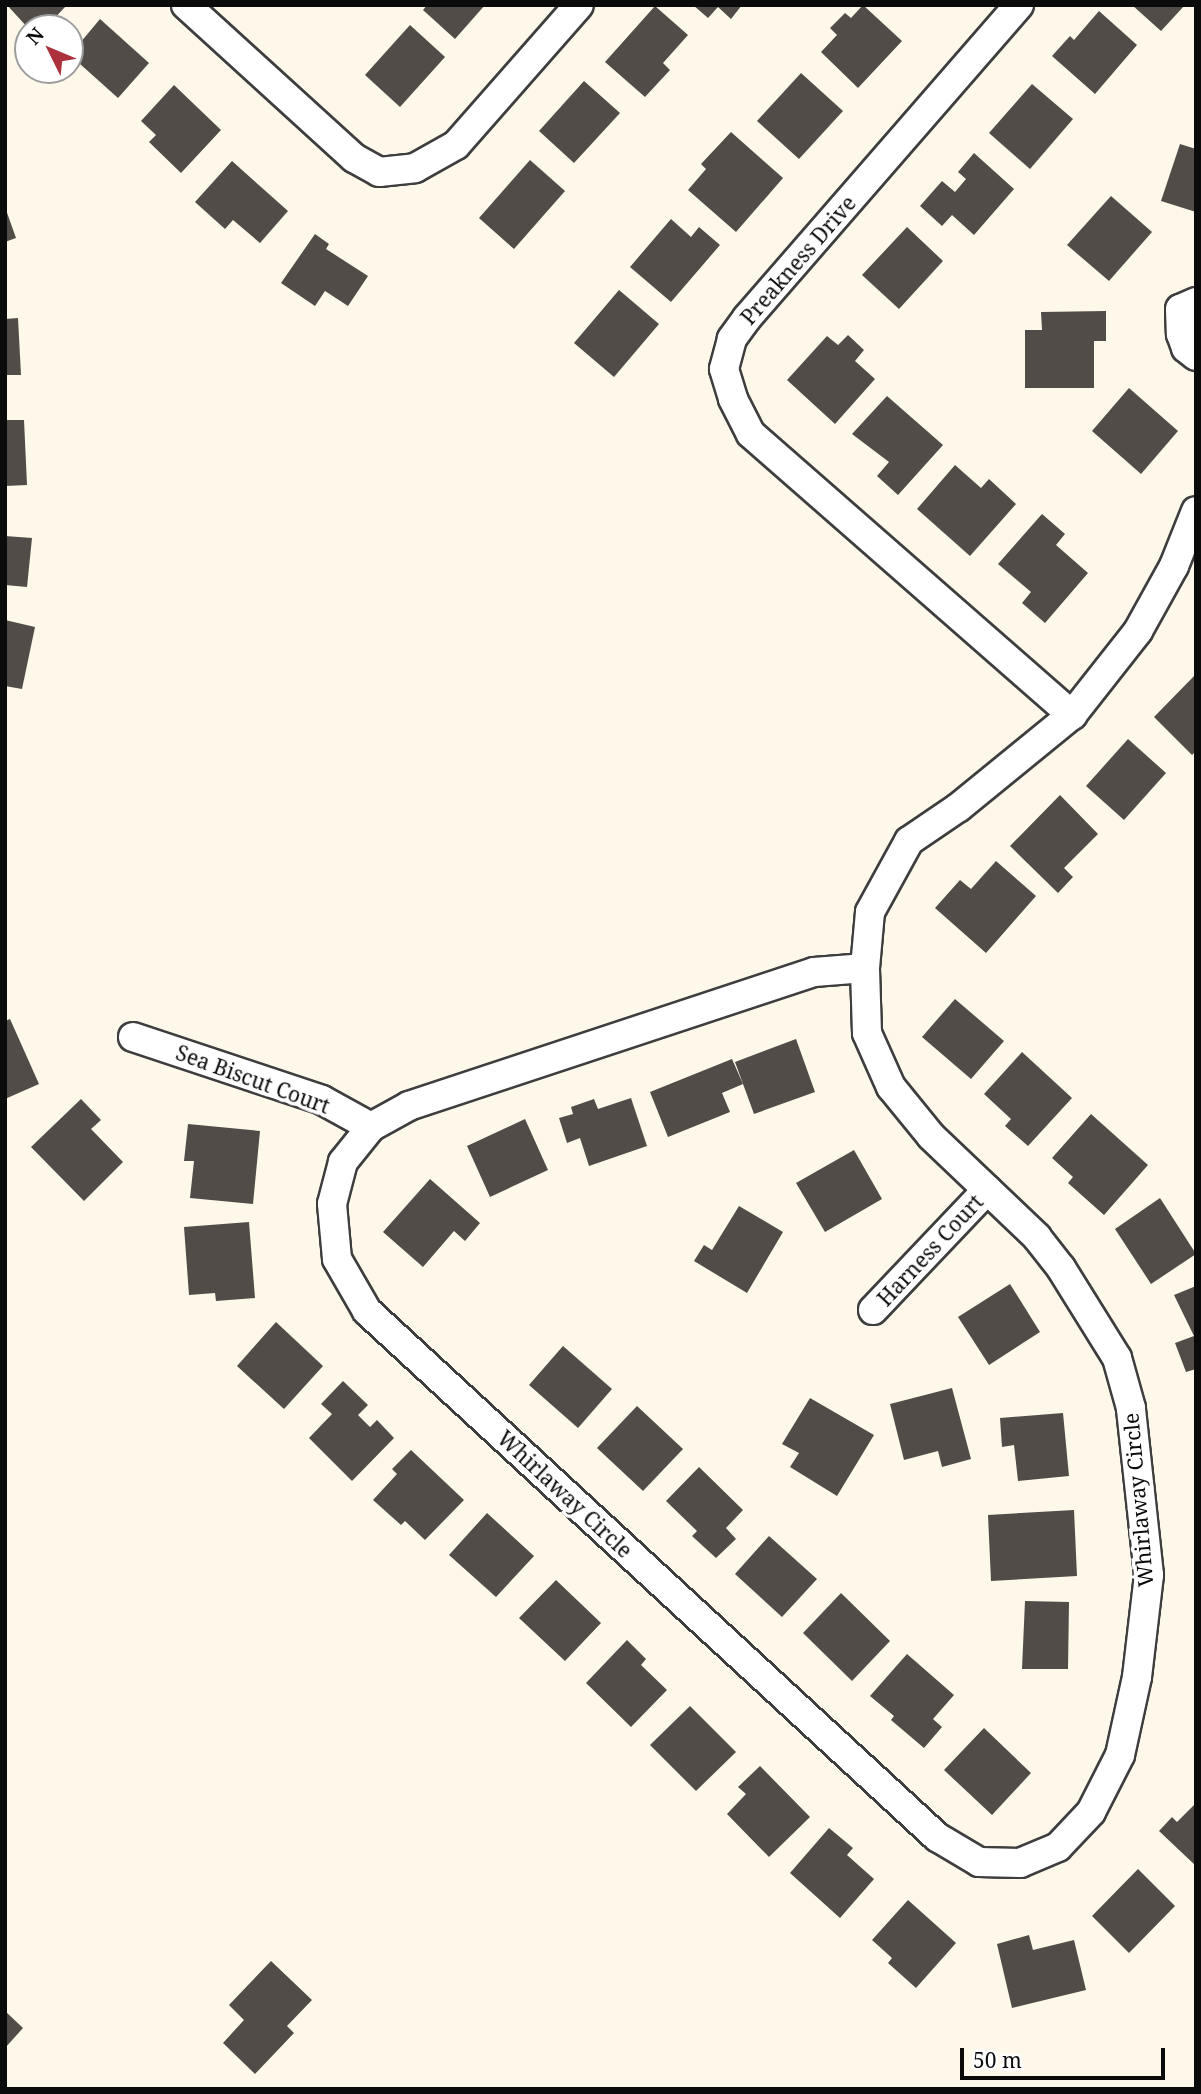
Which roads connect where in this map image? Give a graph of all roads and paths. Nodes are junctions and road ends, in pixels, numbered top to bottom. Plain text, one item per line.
1 (186, 5) edge
2 (579, 5) edge
3 (1019, 5) edge
4 (1196, 302) edge
5 (1196, 356) edge
6 (1196, 511) edge
7 (1072, 715) junction
8 (865, 968) junction
9 (133, 1037) dead end
10 (371, 1127) junction
11 (987, 1190) junction
12 (873, 1310) dead end

1 - 2 street
3 - 7 street, Preakness Drive
4 - 5 street
6 - 7 street
7 - 8 street
8 - 10 street, Whirlaway Circle
8 - 11 street, Whirlaway Circle
9 - 10 street, Sea Biscut Court
10 - 11 street, Whirlaway Circle
11 - 12 street, Harness Court

